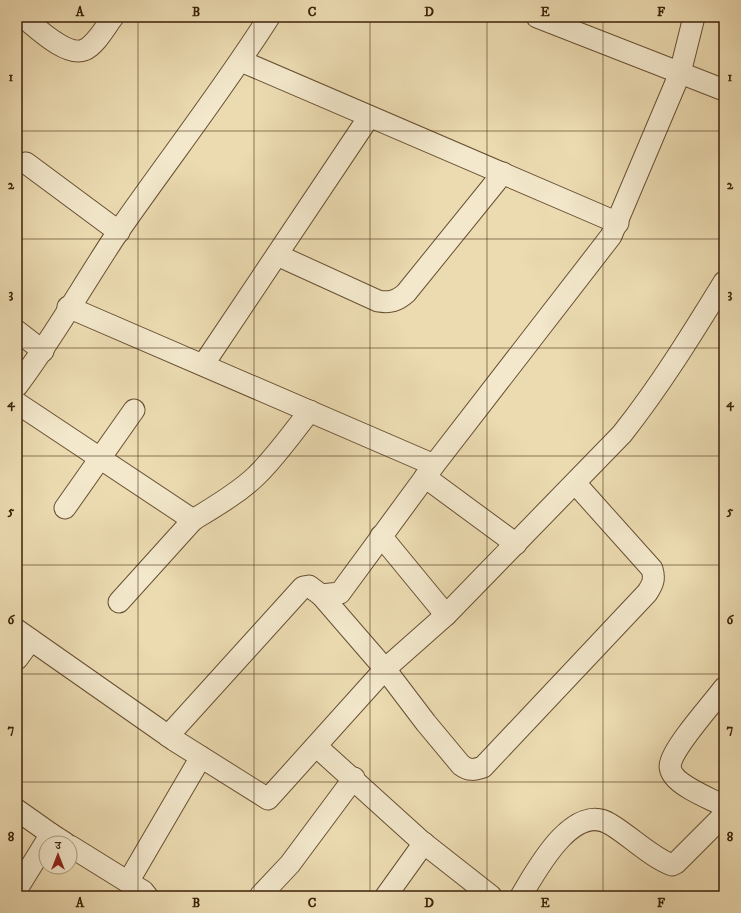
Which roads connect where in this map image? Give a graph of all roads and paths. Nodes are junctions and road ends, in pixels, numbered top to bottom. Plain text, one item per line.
1 (23, 17) edge
2 (113, 17) edge
3 (269, 17) edge
4 (694, 17) edge
5 (548, 19) edge
6 (241, 61) junction
7 (680, 73) junction
8 (724, 90) edge
9 (369, 117) junction
10 (26, 163) dead end
11 (502, 174) junction
12 (618, 223) junction
13 (119, 232) junction
14 (276, 255) junction
15 (724, 282) edge
16 (68, 307) junction
17 (17, 330) edge
18 (43, 351) junction
19 (203, 365) junction
20 (17, 386) edge
21 (17, 404) edge
22 (134, 410) dead end
23 (310, 411) junction
24 (100, 459) junction
25 (430, 472) junction
26 (575, 483) junction
27 (65, 508) dead end
28 (192, 520) junction
29 (381, 536) junction
30 (516, 544) junction
31 (321, 595) junction
32 (119, 602) dead end
33 (446, 615) junction
34 (24, 635) edge
35 (17, 660) edge
36 (385, 669) junction
37 (724, 688) edge
38 (168, 736) junction
39 (316, 746) junction
40 (201, 757) junction
41 (354, 778) junction
42 (724, 806) edge
43 (17, 810) edge
44 (724, 815) edge
45 (52, 835) edge
46 (424, 844) junction
47 (78, 851) edge
48 (38, 863) edge
49 (128, 882) junction
50 (17, 889) edge
51 (147, 896) edge
52 (260, 896) edge
53 (386, 896) edge
54 (491, 896) edge
55 (521, 896) edge

1 - 2 street
3 - 6 street
4 - 7 street
5 - 7 street
6 - 9 street
6 - 13 street
7 - 8 street
7 - 12 street
9 - 11 street
9 - 14 street
10 - 13 street
11 - 12 street
11 - 14 street
12 - 25 street
13 - 16 street
14 - 19 street
15 - 26 street
16 - 18 street
16 - 19 street
17 - 18 street
18 - 20 street
19 - 23 street
21 - 24 street
22 - 24 street
23 - 25 street
23 - 28 street
24 - 27 street
24 - 28 street
25 - 29 street
25 - 30 street
26 - 30 street
26 - 36 street
28 - 32 street
29 - 31 street
29 - 33 street
30 - 33 street
31 - 36 street
31 - 38 street
33 - 36 street
34 - 35 street
34 - 38 street
36 - 39 street
37 - 42 street
38 - 40 street
39 - 40 street
39 - 41 street
40 - 49 street
41 - 46 street
41 - 52 street
43 - 45 street
44 - 55 street
46 - 53 street
46 - 54 street
47 - 49 street
48 - 50 street
49 - 51 street

